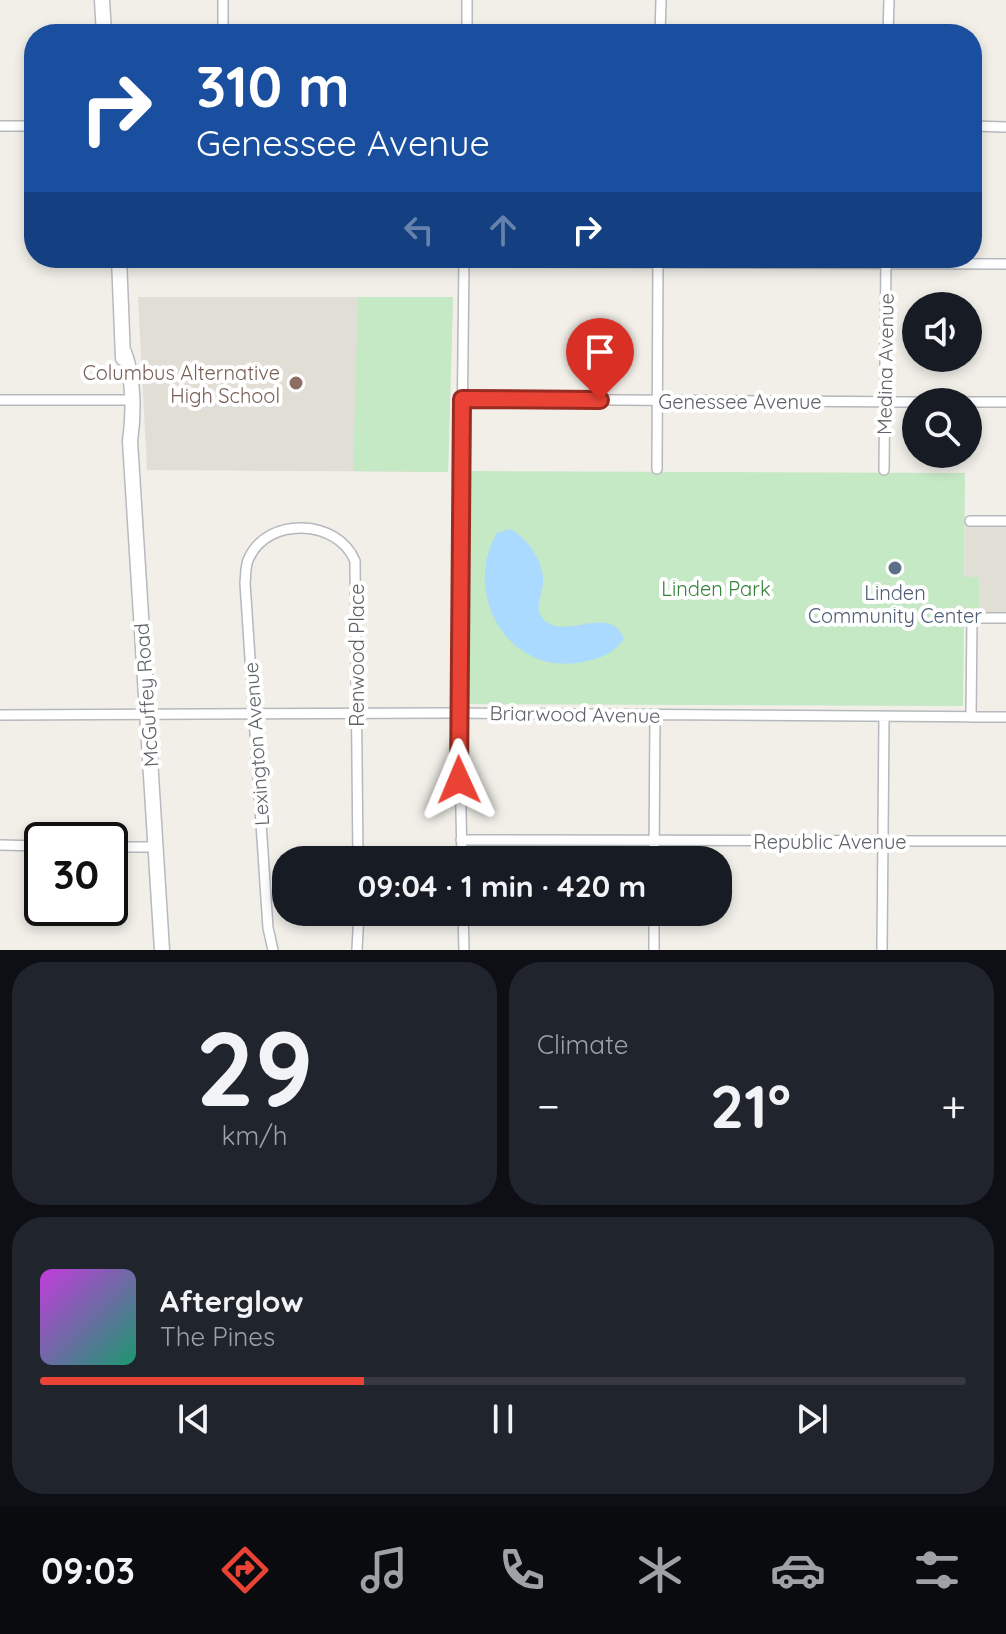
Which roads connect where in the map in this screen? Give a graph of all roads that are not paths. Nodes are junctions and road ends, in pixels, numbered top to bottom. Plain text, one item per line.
1 (102, 0) edge
2 (223, 0) edge
3 (467, 0) edge
4 (661, 0) edge
5 (889, 0) edge
6 (103, 24) edge
7 (223, 24) edge
8 (467, 24) edge
9 (660, 24) edge
10 (888, 24) edge
11 (0, 126) edge
12 (24, 126) edge
13 (982, 126) edge
14 (1006, 127) edge
15 (982, 263) edge
16 (1006, 264) edge
17 (120, 268) edge
18 (464, 268) edge
19 (658, 268) edge
20 (886, 268) edge
21 (462, 399) junction
22 (0, 400) edge
23 (127, 400) junction
24 (657, 400) junction
25 (885, 402) junction
26 (902, 402) edge
27 (982, 402) edge
28 (1006, 402) edge
29 (657, 469) dead end
30 (884, 470) dead end
31 (970, 521) dead end
32 (1006, 521) edge
33 (261, 541) joint
34 (1006, 618) edge
35 (459, 713) junction
36 (356, 714) junction
37 (0, 715) edge
38 (147, 715) junction
39 (254, 715) junction
40 (655, 715) junction
41 (884, 717) junction
42 (971, 717) junction
43 (1006, 717) edge
44 (461, 840) junction
45 (654, 840) junction
46 (883, 841) junction
47 (1006, 841) edge
48 (0, 845) edge
49 (24, 846) edge
50 (358, 846) edge
51 (461, 846) edge
52 (654, 846) edge
53 (128, 847) edge
54 (156, 847) junction
55 (358, 926) edge
56 (463, 926) edge
57 (654, 926) edge
58 (162, 950) edge
59 (273, 950) edge
60 (357, 950) edge
61 (464, 950) edge
62 (654, 950) edge
63 (882, 950) edge

1 - 6 street
2 - 7 street
3 - 8 street
4 - 9 street
5 - 10 street
11 - 12 street
13 - 14 street
15 - 16 street
17 - 23 street, McGuffey Road
18 - 21 street
19 - 24 street
20 - 25 street, Medina Avenue
21 - 24 street, Genessee Avenue
21 - 35 street
22 - 23 street
23 - 38 street, McGuffey Road
24 - 25 street, Genessee Avenue
24 - 29 street
25 - 26 street, Genessee Avenue
25 - 30 street, Medina Avenue
27 - 28 street
31 - 32 street
33 - 36 street, Renwood Place
33 - 39 street, Lexington Avenue
34 - 42 street
35 - 36 street, Briarwood Avenue
35 - 40 street, Briarwood Avenue
35 - 44 street
36 - 39 street, Briarwood Avenue
36 - 50 street, Renwood Place
37 - 38 street, Briarwood Avenue
38 - 39 street, Briarwood Avenue
38 - 54 street, McGuffey Road
39 - 59 street, Lexington Avenue
40 - 41 street, Briarwood Avenue
40 - 45 street
41 - 42 street, Briarwood Avenue
41 - 46 street
42 - 43 street, Briarwood Avenue
44 - 45 street, Republic Avenue
44 - 51 street
45 - 46 street, Republic Avenue
45 - 52 street
46 - 47 street, Republic Avenue
46 - 63 street
48 - 49 street
53 - 54 street
54 - 58 street, McGuffey Road
55 - 60 street
56 - 61 street
57 - 62 street

